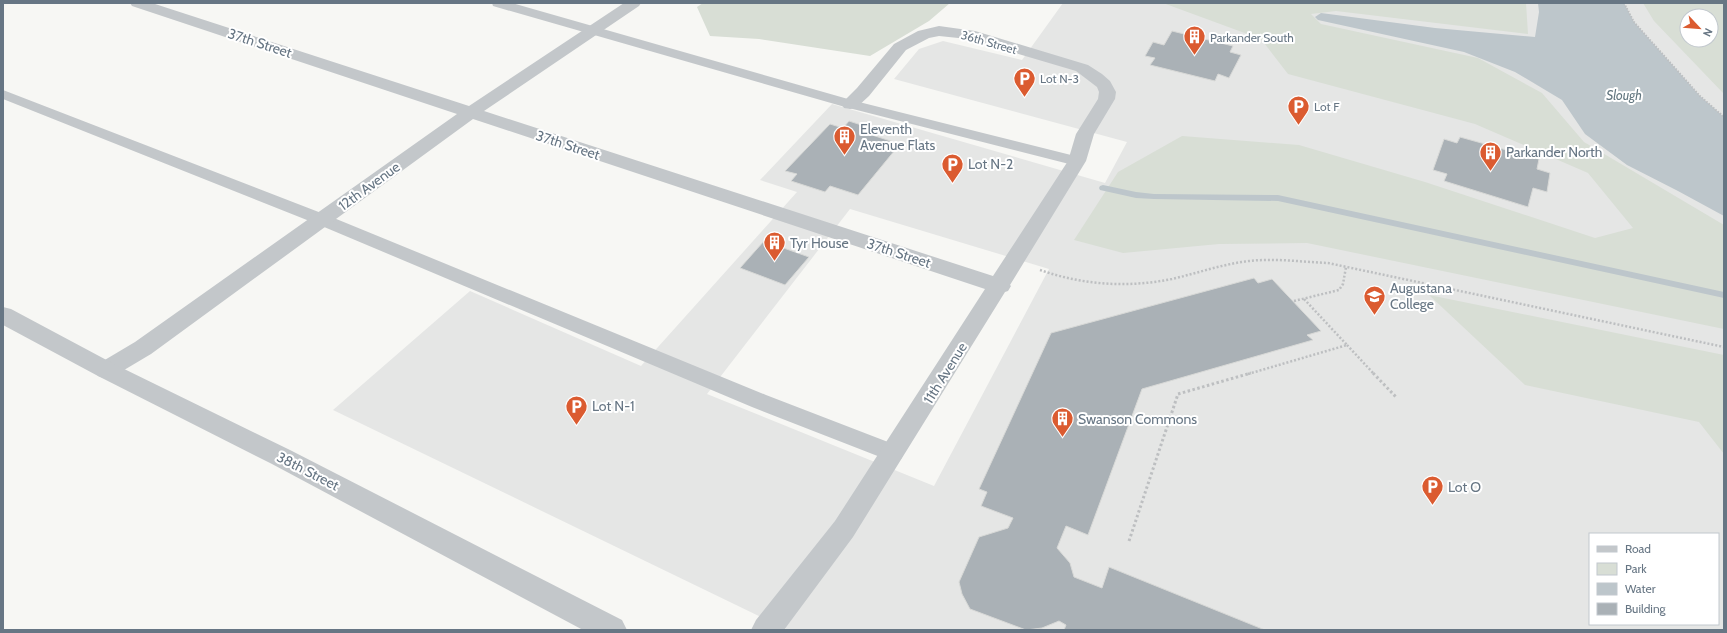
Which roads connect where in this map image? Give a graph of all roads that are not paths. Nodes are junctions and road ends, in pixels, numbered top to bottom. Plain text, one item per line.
1 (137, 3) edge
2 (498, 3) edge
3 (634, 3) edge
4 (594, 30) junction
5 (3, 94) edge
6 (850, 104) junction
7 (1105, 105) joint
8 (471, 112) junction
9 (1077, 162) junction
10 (323, 220) junction
11 (1000, 286) junction
12 (3, 315) edge
13 (106, 370) junction
14 (893, 453) junction
15 (612, 630) edge
16 (766, 630) edge

1 - 8 street, 37th Street
2 - 4 lane
3 - 4 street, 12th Avenue
4 - 6 lane
4 - 8 street, 12th Avenue
5 - 10 lane
6 - 7 street, 36th Street
6 - 9 lane
7 - 9 street, 11th Avenue
8 - 10 street, 12th Avenue
8 - 11 street, 37th Street
9 - 11 street, 11th Avenue
10 - 13 street, 12th Avenue
10 - 14 lane
11 - 14 street, 11th Avenue
12 - 13 street, 38th Street
13 - 15 street, 38th Street
14 - 16 street, 11th Avenue

